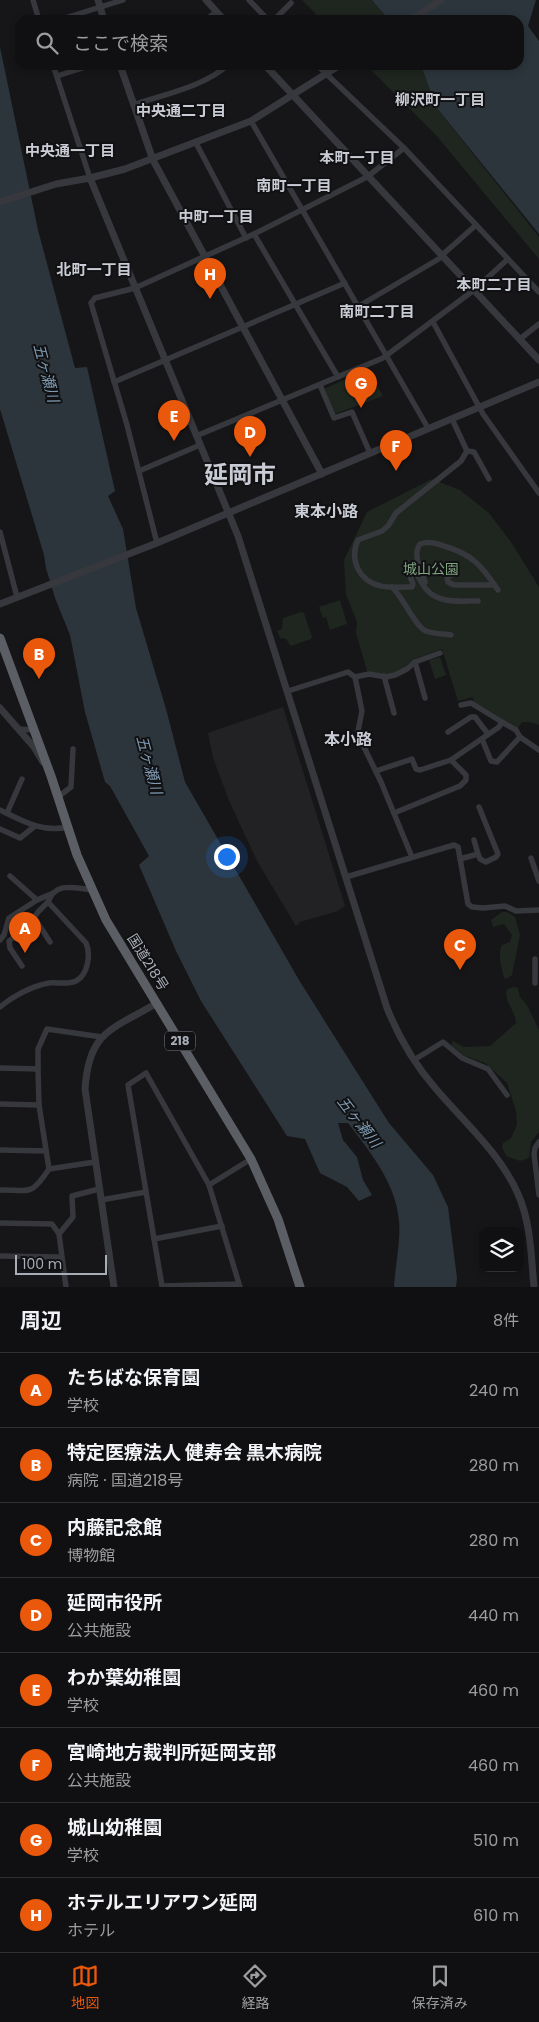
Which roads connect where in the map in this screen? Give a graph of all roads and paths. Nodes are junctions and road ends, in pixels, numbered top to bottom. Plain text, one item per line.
1 (33, 0) edge
2 (123, 0) edge
3 (206, 0) edge
4 (249, 0) edge
5 (441, 0) edge
6 (291, 3) dead end
7 (99, 4) edge
8 (216, 12) junction
9 (38, 15) edge
10 (72, 15) edge
11 (212, 15) edge
12 (219, 15) edge
13 (263, 15) edge
14 (279, 15) edge
15 (418, 15) edge
16 (55, 70) edge
17 (76, 70) edge
18 (122, 70) edge
19 (222, 70) edge
20 (270, 70) edge
21 (323, 70) edge
22 (331, 70) edge
23 (326, 73) junction
24 (57, 76) junction
25 (292, 94) junction
26 (133, 105) junction
27 (251, 121) junction
28 (196, 143) junction
29 (404, 148) junction
30 (153, 160) junction
31 (367, 177) junction
32 (90, 178) junction
33 (0, 202) edge
34 (303, 209) junction
35 (476, 225) junction
36 (254, 234) junction
37 (246, 238) junction
38 (204, 256) junction
39 (442, 256) junction
40 (508, 259) junction
41 (345, 283) junction
42 (135, 288) junction
43 (474, 290) junction
44 (539, 292) edge
45 (295, 304) junction
46 (359, 306) junction
47 (433, 322) junction
48 (539, 324) edge
49 (243, 327) junction
50 (520, 339) junction
51 (387, 356) junction
52 (539, 360) edge
53 (164, 361) junction
54 (338, 378) junction
55 (114, 382) junction
56 (539, 382) edge
57 (320, 385) junction
58 (283, 400) junction
59 (480, 408) junction
60 (452, 418) junction
61 (428, 428) junction
62 (196, 436) junction
63 (200, 445) junction
64 (467, 451) junction
65 (370, 453) junction
66 (139, 471) junction
67 (322, 474) junction
68 (489, 479) dead end
69 (539, 491) edge
70 (229, 512) junction
71 (0, 532) edge
72 (157, 543) junction
73 (451, 574) dead end
74 (392, 587) junction
75 (431, 594) junction
76 (17, 597) junction
77 (478, 601) dead end
78 (0, 604) edge
79 (451, 635) dead end
80 (0, 638) edge
81 (440, 653) dead end
82 (415, 662) junction
83 (384, 676) junction
84 (355, 677) junction
85 (288, 691) junction
86 (425, 698) dead end
87 (462, 705) dead end
88 (0, 708) edge
89 (394, 713) dead end
90 (502, 722) junction
91 (18, 729) junction
92 (34, 730) junction
93 (448, 732) dead end
94 (488, 734) junction
95 (520, 737) junction
96 (482, 739) junction
97 (74, 749) dead end
98 (539, 750) edge
99 (451, 760) junction
100 (376, 771) junction
101 (52, 776) junction
102 (22, 779) dead end
103 (58, 797) junction
104 (479, 807) dead end
105 (0, 810) edge
106 (6, 813) junction
107 (394, 813) junction
108 (36, 826) junction
109 (68, 827) junction
110 (0, 829) edge
111 (474, 840) dead end
112 (478, 854) junction
113 (412, 857) junction
114 (531, 858) dead end
115 (460, 859) junction
116 (10, 876) dead end
117 (346, 877) junction
118 (539, 881) edge
119 (92, 890) junction
120 (51, 894) junction
121 (37, 900) junction
122 (48, 902) junction
123 (539, 910) edge
124 (34, 917) junction
125 (0, 921) edge
126 (7, 926) junction
127 (0, 940) edge
128 (50, 942) dead end
129 (535, 959) dead end
130 (22, 966) dead end
131 (537, 969) edge
132 (535, 983) dead end
133 (157, 1003) junction
134 (0, 1007) edge
135 (102, 1037) junction
136 (414, 1060) junction
137 (0, 1068) edge
138 (38, 1069) junction
139 (507, 1095) dead end
140 (0, 1104) edge
141 (39, 1105) junction
142 (539, 1142) edge
143 (0, 1150) edge
144 (46, 1151) junction
145 (252, 1159) junction
146 (95, 1162) junction
147 (49, 1169) junction
148 (209, 1185) junction
149 (99, 1189) junction
150 (0, 1190) edge
151 (146, 1192) junction
152 (539, 1195) edge
153 (101, 1200) junction
154 (0, 1223) edge
155 (222, 1226) junction
156 (59, 1234) junction
157 (154, 1239) junction
158 (0, 1256) edge
159 (61, 1257) junction
160 (240, 1285) edge
161 (66, 1287) edge
162 (114, 1287) edge
163 (300, 1287) edge
164 (534, 1287) edge

1 - 9 street
2 - 7 street
3 - 8 street
4 - 13 street
5 - 15 street
6 - 14 street
7 - 10 street
8 - 11 street
8 - 12 street
16 - 24 street
17 - 24 street
18 - 26 street
19 - 26 street
20 - 25 street
21 - 23 street
22 - 23 street
23 - 25 street
23 - 29 street
24 - 32 street
25 - 27 street
25 - 31 street
26 - 30 street
27 - 28 street
27 - 34 street
28 - 30 street
28 - 37 street
29 - 31 street
29 - 35 street
30 - 32 street
30 - 38 street
31 - 34 street
31 - 39 street
32 - 33 street
32 - 42 street
34 - 36 street
34 - 41 street
35 - 39 street
35 - 40 street
36 - 37 street
36 - 45 street
37 - 38 street
38 - 42 street
38 - 49 street
39 - 43 street
39 - 46 street
40 - 43 street
40 - 44 street
41 - 45 street
41 - 46 street
42 - 53 street
42 - 55 street
43 - 47 street
43 - 50 street
45 - 49 street
45 - 54 street
46 - 51 street
47 - 51 street
47 - 59 street
48 - 50 street
49 - 53 street
49 - 58 street
50 - 52 street
51 - 54 street
51 - 61 street
53 - 55 street
53 - 62 street
54 - 57 street
55 - 66 street
56 - 59 street
57 - 58 street
57 - 65 street
58 - 62 street
58 - 67 street
59 - 60 street
59 - 69 street
60 - 61 street
60 - 64 street
61 - 65 street
62 - 63 street
63 - 66 street
63 - 70 street
64 - 68 street
64 - 74 street
65 - 67 street
66 - 72 street
67 - 70 street
70 - 72 street
70 - 85 street
71 - 76 street
72 - 76 street
73 - 75 street
74 - 75 street
74 - 79 street
75 - 77 street
76 - 78 street
80 - 92 highway, 国道218号 / 218
81 - 82 street
82 - 83 street
82 - 86 street
83 - 84 street
83 - 89 street
84 - 85 street
84 - 100 street
85 - 117 street
87 - 90 street
88 - 91 street
90 - 94 street
90 - 95 street
91 - 92 street
91 - 101 street
92 - 101 highway, 国道218号 / 218
93 - 94 street
94 - 96 street
95 - 96 street
95 - 98 street
96 - 99 street
97 - 103 street
99 - 100 street
99 - 107 street
100 - 107 street
101 - 103 highway, 国道218号 / 218
102 - 106 street
103 - 109 highway, 国道218号 / 218
104 - 112 street
105 - 106 street
106 - 108 street
107 - 113 street
108 - 109 street
108 - 110 street
109 - 119 highway, 国道218号 / 218
111 - 112 street
112 - 115 street
113 - 115 street
113 - 117 street
114 - 118 street
115 - 123 street
116 - 121 street
117 - 136 street
119 - 120 street
119 - 133 highway, 国道218号 / 218
120 - 121 street
120 - 122 street
121 - 126 street
122 - 124 street
122 - 134 street
124 - 128 street
124 - 130 street
125 - 126 street
126 - 127 street
129 - 131 street
131 - 132 street
133 - 135 street
133 - 145 highway, 国道218号 / 218
135 - 138 street
135 - 146 street
136 - 139 street
136 - 164 street
137 - 138 street
138 - 141 street
140 - 141 street
141 - 144 street
142 - 152 street
143 - 144 street
144 - 147 street
145 - 148 street
145 - 163 highway, 国道218号 / 218
146 - 147 street
146 - 149 street
147 - 150 street
148 - 151 street
148 - 155 street
149 - 153 street
149 - 156 street
151 - 153 street
151 - 157 street
153 - 162 street
154 - 156 street
155 - 157 street
155 - 160 street
156 - 159 street
157 - 160 street
158 - 159 street
159 - 161 street

